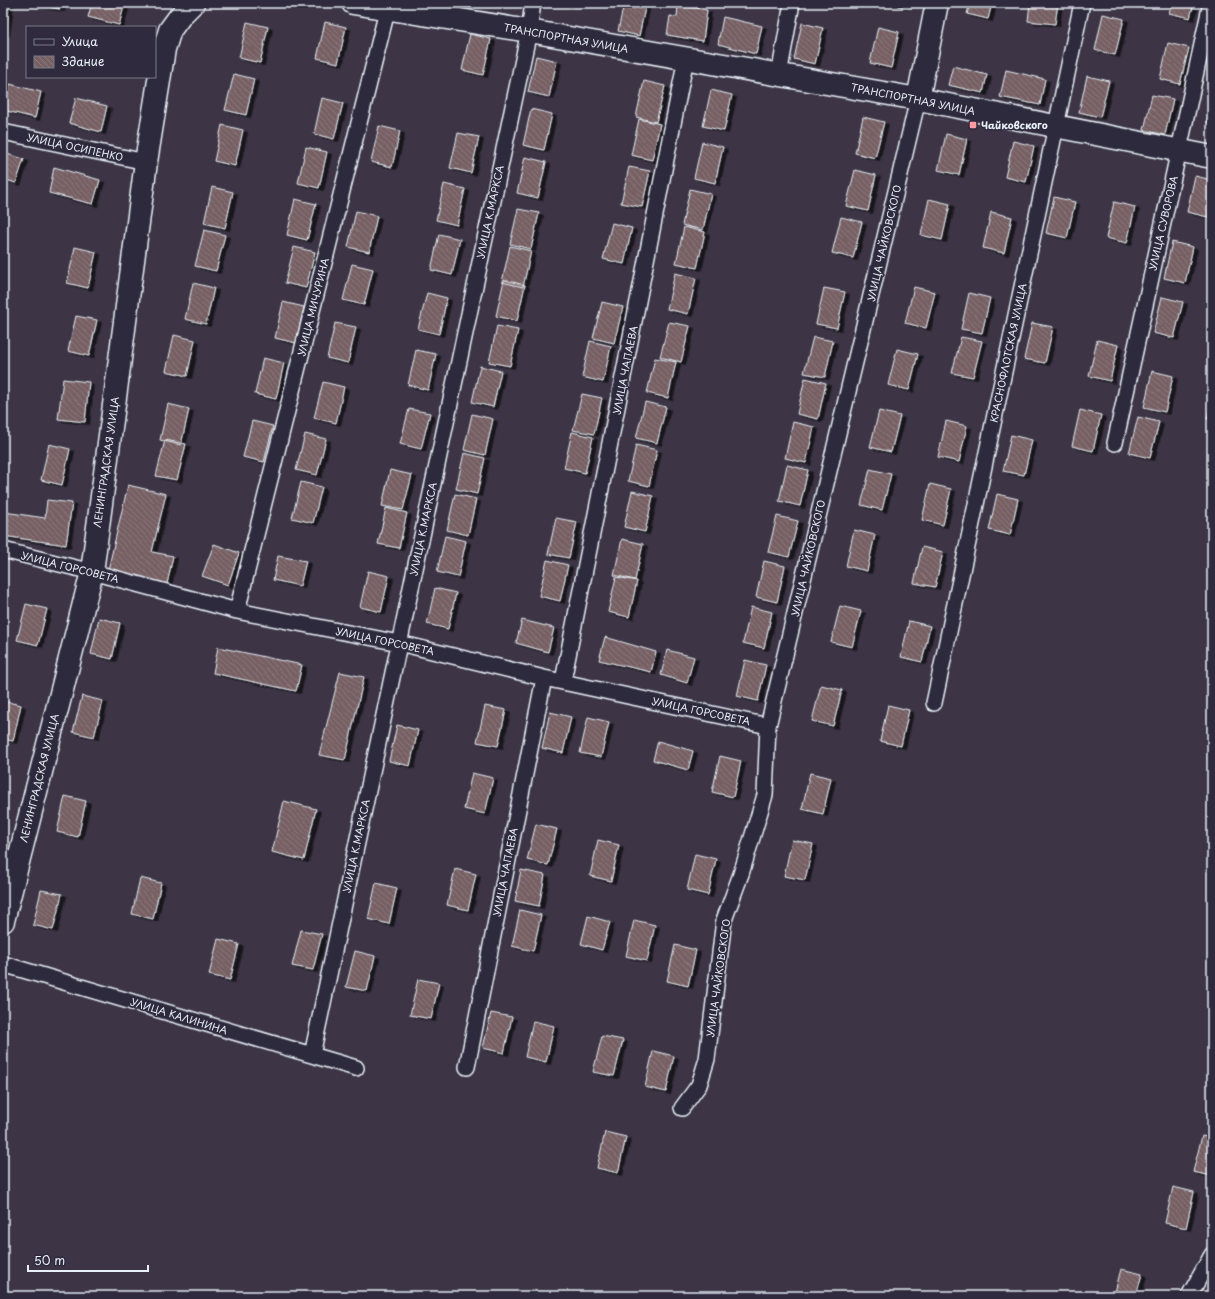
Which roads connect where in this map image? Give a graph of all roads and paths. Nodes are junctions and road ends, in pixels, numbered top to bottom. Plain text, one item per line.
1 (192, 3) edge
2 (353, 3) edge
3 (533, 3) edge
4 (792, 3) edge
5 (937, 3) edge
6 (1082, 3) edge
7 (1211, 3) edge
8 (388, 6) edge
9 (529, 31) junction
10 (686, 58) junction
11 (779, 75) junction
12 (918, 99) junction
13 (1056, 126) junction
14 (3, 132) edge
15 (1180, 150) junction
16 (1212, 156) edge
17 (146, 162) junction
18 (1114, 443) dead end
19 (3, 550) edge
20 (92, 572) junction
21 (237, 611) junction
22 (399, 643) junction
23 (544, 678) junction
24 (563, 681) junction
25 (934, 703) dead end
26 (768, 726) junction
27 (3, 921) edge
28 (3, 964) edge
29 (312, 1055) junction
30 (467, 1067) dead end
31 (356, 1068) dead end
32 (682, 1108) dead end
33 (1212, 1255) edge
34 (1189, 1296) edge

1 - 17 street, ЛЕНИНГРАДСКАЯ УЛИЦА
2 - 8 street, ТРАНСПОРТНАЯ УЛИЦА
3 - 9 street, УЛИЦА К.МАРКСА
4 - 11 street
5 - 12 street, УЛИЦА ЧАЙКОВСКОГО
6 - 13 street, КРАСНОФЛОТСКАЯ УЛИЦА
7 - 15 street, УЛИЦА СУВОРОВА
8 - 9 street, ТРАНСПОРТНАЯ УЛИЦА
8 - 21 street, УЛИЦА МИЧУРИНА
9 - 10 street, ТРАНСПОРТНАЯ УЛИЦА
9 - 22 street, УЛИЦА К.МАРКСА
10 - 11 street, ТРАНСПОРТНАЯ УЛИЦА
10 - 24 street, УЛИЦА ЧАПАЕВА
11 - 12 street, ТРАНСПОРТНАЯ УЛИЦА
12 - 13 street, ТРАНСПОРТНАЯ УЛИЦА
12 - 26 street, УЛИЦА ЧАЙКОВСКОГО
13 - 15 street, ТРАНСПОРТНАЯ УЛИЦА
13 - 25 street, КРАСНОФЛОТСКАЯ УЛИЦА
14 - 17 street, УЛИЦА ОСИПЕНКО
15 - 16 street, ТРАНСПОРТНАЯ УЛИЦА
15 - 18 street, УЛИЦА СУВОРОВА
17 - 20 street, ЛЕНИНГРАДСКАЯ УЛИЦА
19 - 20 street, УЛИЦА ГОРСОВЕТА
20 - 21 street, УЛИЦА ГОРСОВЕТА
20 - 27 street, ЛЕНИНГРАДСКАЯ УЛИЦА
21 - 22 street, УЛИЦА ГОРСОВЕТА
22 - 23 street, УЛИЦА ГОРСОВЕТА
22 - 29 street, УЛИЦА К.МАРКСА
23 - 24 street, УЛИЦА ГОРСОВЕТА
23 - 30 street, УЛИЦА ЧАПАЕВА
24 - 26 street, УЛИЦА ГОРСОВЕТА
26 - 32 street, УЛИЦА ЧАЙКОВСКОГО
28 - 29 street, УЛИЦА КАЛИНИНА
29 - 31 street, УЛИЦА КАЛИНИНА
33 - 34 street

